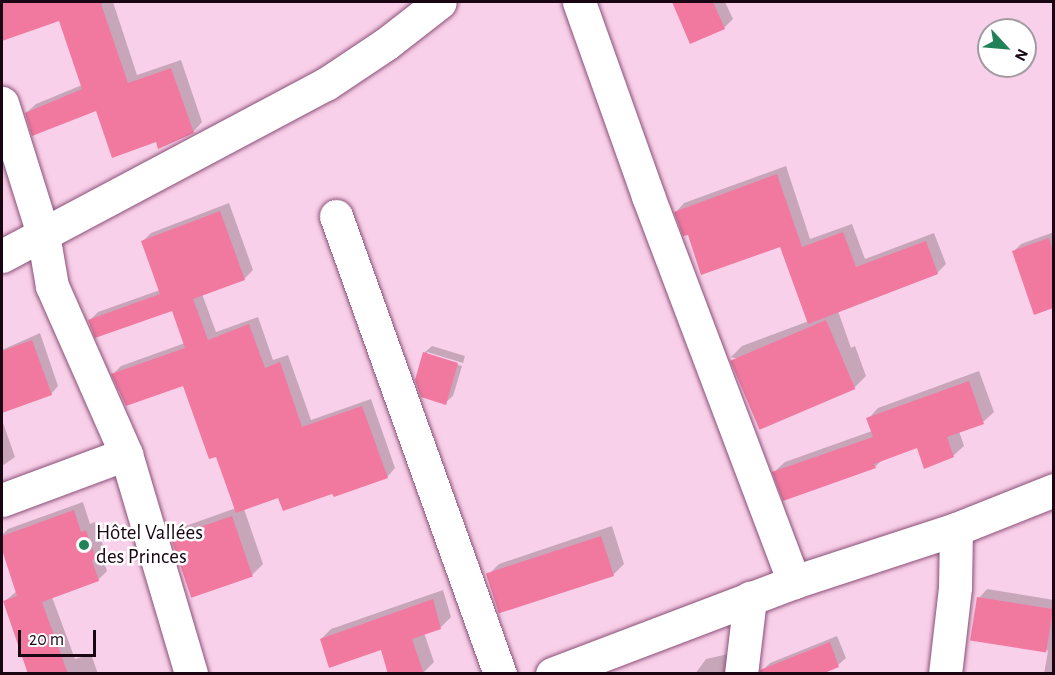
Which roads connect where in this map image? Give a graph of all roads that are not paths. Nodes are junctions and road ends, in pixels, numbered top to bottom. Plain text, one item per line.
1 (440, 2) edge
2 (579, 2) edge
3 (2, 103) edge
4 (336, 216) dead end
5 (43, 234) junction
6 (2, 256) edge
7 (126, 454) junction
8 (1053, 490) edge
9 (2, 500) edge
10 (957, 529) junction
11 (794, 582) junction
12 (750, 598) junction
13 (191, 674) edge
14 (500, 674) edge
15 (552, 674) edge
16 (741, 674) edge
17 (945, 674) edge

1 - 5 street
2 - 11 street
3 - 5 street
4 - 14 street
5 - 6 street
5 - 7 street
7 - 9 street
7 - 13 street
8 - 10 street
10 - 11 street
10 - 17 street
11 - 12 street
12 - 15 street
12 - 16 street

